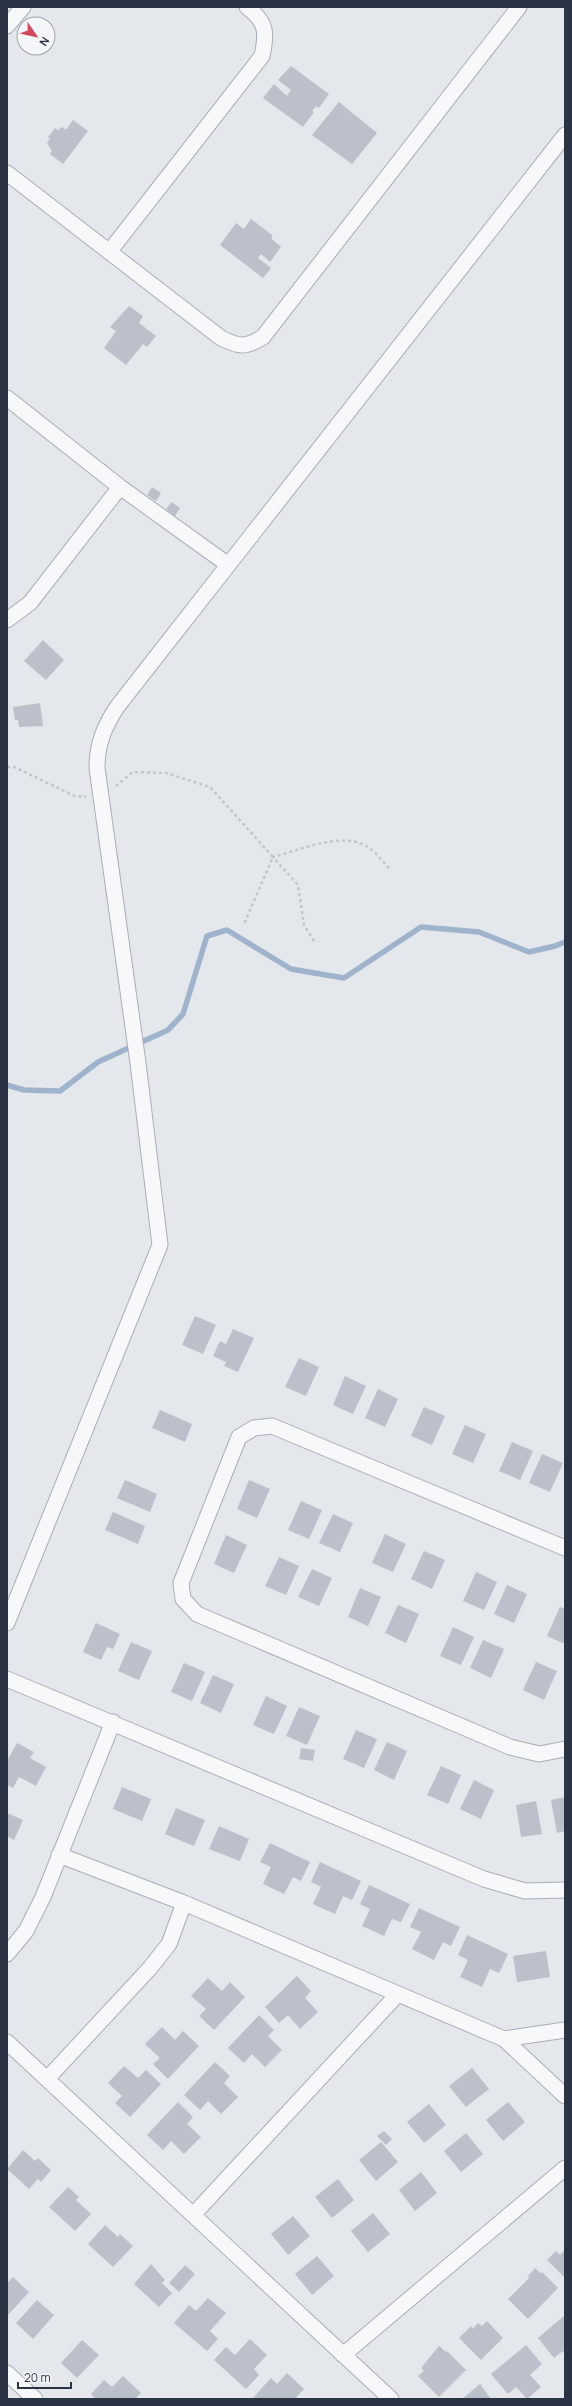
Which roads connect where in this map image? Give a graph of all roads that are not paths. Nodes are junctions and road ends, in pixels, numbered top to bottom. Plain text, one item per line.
1 (23, 7) edge
2 (247, 7) edge
3 (517, 8) edge
4 (7, 26) edge
5 (565, 136) edge
6 (7, 173) edge
7 (109, 252) junction
8 (7, 398) edge
9 (120, 487) junction
10 (227, 564) junction
11 (8, 619) edge
12 (565, 1548) edge
13 (7, 1623) edge
14 (7, 1679) edge
15 (113, 1722) junction
16 (565, 1749) edge
17 (59, 1855) junction
18 (565, 1890) edge
19 (184, 1904) junction
20 (7, 1954) edge
21 (398, 1995) junction
22 (565, 2030) edge
23 (504, 2039) junction
24 (7, 2042) edge
25 (47, 2080) junction
26 (565, 2096) edge
27 (565, 2168) edge
28 (193, 2215) junction
29 (343, 2355) junction
30 (7, 2373) edge
31 (35, 2399) edge
32 (391, 2399) edge

1 - 4 street
2 - 7 street
3 - 7 street
5 - 10 street
6 - 7 street
8 - 9 street
9 - 10 street
9 - 11 street
10 - 13 street
12 - 16 street
14 - 15 street
15 - 17 street
15 - 18 street
17 - 19 street
17 - 20 street
19 - 21 street
19 - 25 street
21 - 23 street
21 - 28 street
22 - 23 street
23 - 26 street
24 - 25 street
25 - 28 street
27 - 29 street
28 - 29 street
29 - 32 street
30 - 31 street

